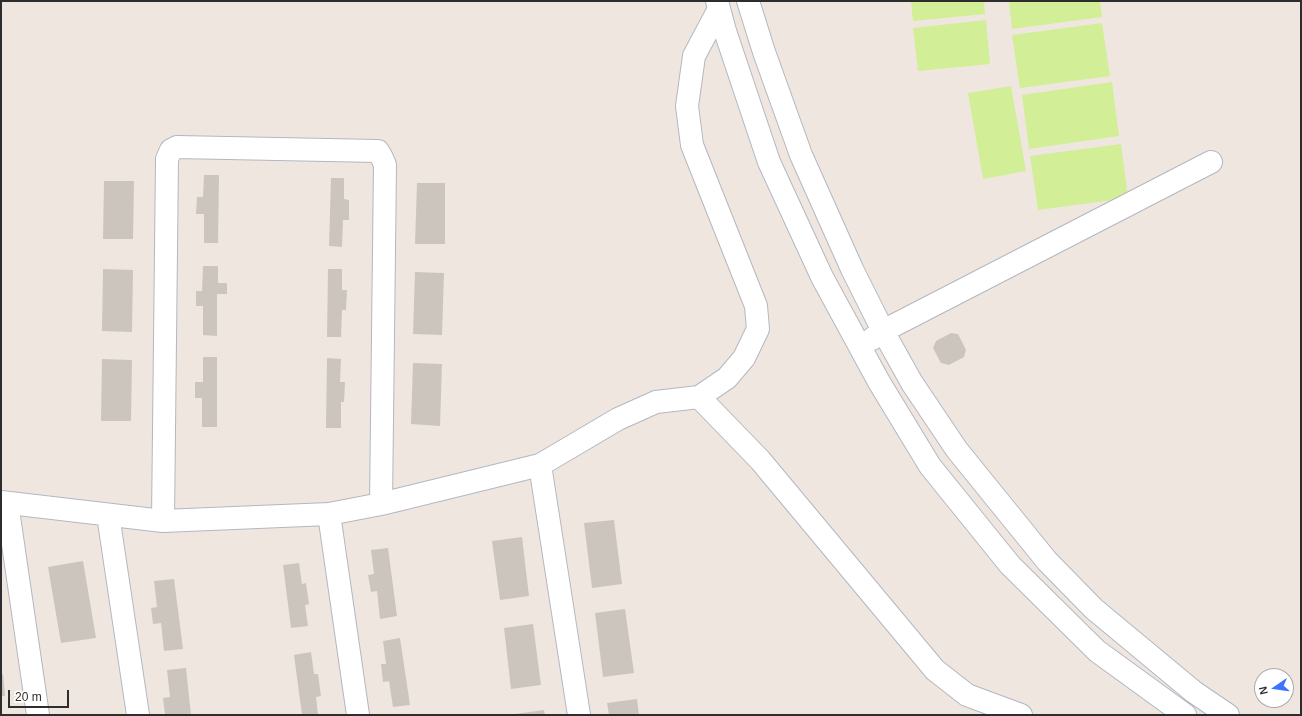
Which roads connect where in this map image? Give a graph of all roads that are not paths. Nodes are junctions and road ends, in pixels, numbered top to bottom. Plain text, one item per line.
1 (748, 1) edge
2 (718, 5) edge
3 (1212, 162) dead end
4 (883, 331) junction
5 (860, 348) junction
6 (699, 397) junction
7 (540, 465) junction
8 (4, 502) edge
9 (381, 504) junction
10 (329, 514) junction
11 (108, 515) junction
12 (163, 521) junction
13 (1175, 712) edge
14 (38, 715) edge
15 (138, 715) edge
16 (358, 715) edge
17 (578, 715) edge
18 (1021, 715) edge
19 (1228, 715) edge

1 - 4 street
2 - 5 street
2 - 6 street
3 - 4 street
4 - 5 street
4 - 19 street
5 - 13 street
6 - 7 street
6 - 18 street
7 - 9 street
7 - 17 street
8 - 11 street
8 - 14 street
9 - 10 street
9 - 12 street
10 - 12 street
10 - 16 street
11 - 12 street
11 - 15 street

